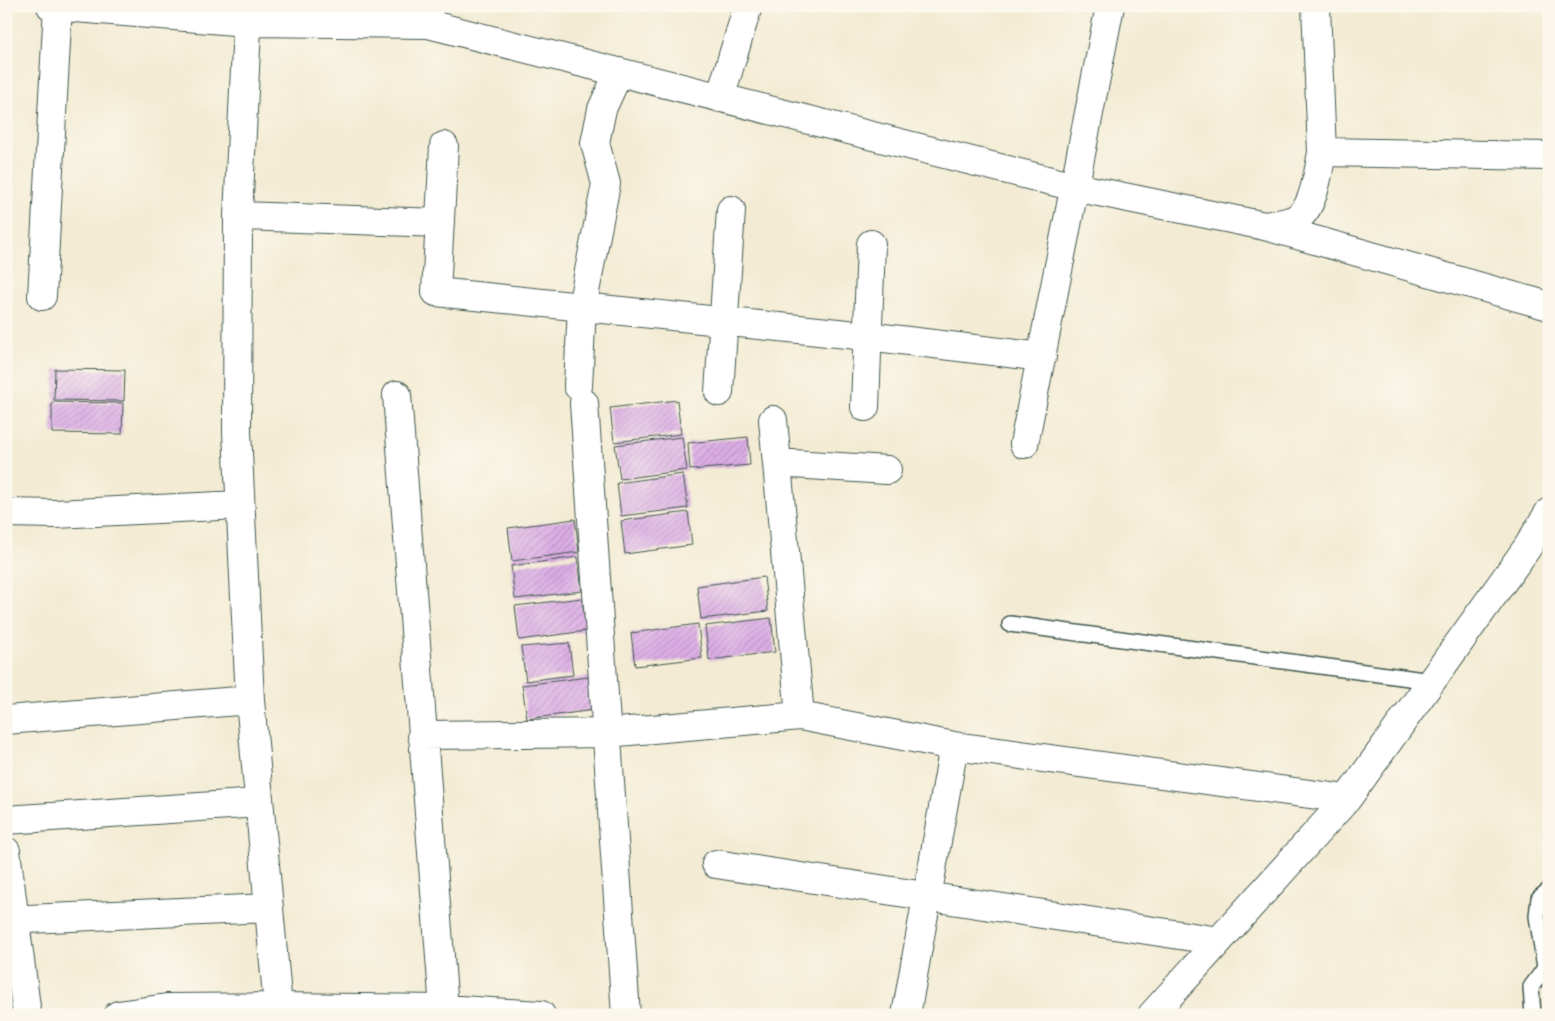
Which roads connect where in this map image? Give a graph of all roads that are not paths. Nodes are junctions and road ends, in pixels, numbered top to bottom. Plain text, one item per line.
1 (51, 6) edge
2 (58, 6) edge
3 (748, 6) edge
4 (1110, 6) edge
5 (1316, 6) edge
6 (248, 14) edge
7 (428, 15) edge
8 (619, 72) junction
9 (720, 98) junction
10 (444, 146) dead end
11 (1322, 152) junction
12 (1549, 156) edge
13 (1075, 187) junction
14 (731, 210) dead end
15 (238, 216) junction
16 (440, 223) junction
17 (1266, 226) junction
18 (871, 244) dead end
19 (42, 296) dead end
20 (1549, 306) edge
21 (582, 307) junction
22 (724, 321) junction
23 (867, 336) junction
24 (1042, 357) junction
25 (719, 392) dead end
26 (397, 395) dead end
27 (865, 407) dead end
28 (773, 420) dead end
29 (1024, 444) dead end
30 (777, 463) junction
31 (887, 470) dead end
32 (240, 505) junction
33 (1549, 512) edge
34 (6, 513) edge
35 (1010, 624) dead end
36 (1431, 681) junction
37 (250, 700) junction
38 (800, 716) junction
39 (6, 720) edge
40 (607, 732) junction
41 (422, 735) junction
42 (954, 746) junction
43 (1347, 799) junction
44 (259, 803) junction
45 (6, 820) edge
46 (6, 851) edge
47 (716, 864) dead end
48 (1549, 890) edge
49 (927, 896) junction
50 (269, 908) junction
51 (10, 920) edge
52 (1219, 941) junction
53 (1547, 969) edge
54 (278, 1007) junction
55 (444, 1009) junction
56 (168, 1012) edge
57 (27, 1015) edge
58 (118, 1015) edge
59 (541, 1015) edge
60 (626, 1015) edge
61 (906, 1015) edge
62 (1152, 1015) edge
63 (1533, 1015) edge

1 - 2 street
2 - 6 street
2 - 19 street
3 - 9 street
4 - 13 street
5 - 11 street
6 - 7 street
6 - 15 street
7 - 8 street
8 - 9 street
8 - 21 street
9 - 13 street
10 - 16 street
11 - 12 street
11 - 17 street
13 - 17 street
13 - 24 street
14 - 22 street
15 - 16 street
15 - 32 street
16 - 21 street
17 - 20 street
18 - 23 street
21 - 22 street
21 - 40 street
22 - 23 street
22 - 25 street
23 - 24 street
23 - 27 street
24 - 29 street
26 - 41 street
28 - 30 street
30 - 31 street
30 - 38 street
32 - 34 street
32 - 37 street
33 - 36 street
35 - 36 lane
36 - 43 street
37 - 39 street
37 - 44 street
38 - 40 street
38 - 42 street
40 - 41 street
40 - 60 street
41 - 55 street
42 - 43 street
42 - 49 street
43 - 52 street
44 - 45 street
44 - 50 street
46 - 51 street
47 - 49 street
48 - 53 lane
49 - 52 street
49 - 61 street
50 - 51 street
50 - 54 street
51 - 57 street
52 - 62 street
53 - 63 lane
54 - 55 street
54 - 56 street
55 - 59 street
56 - 58 street

